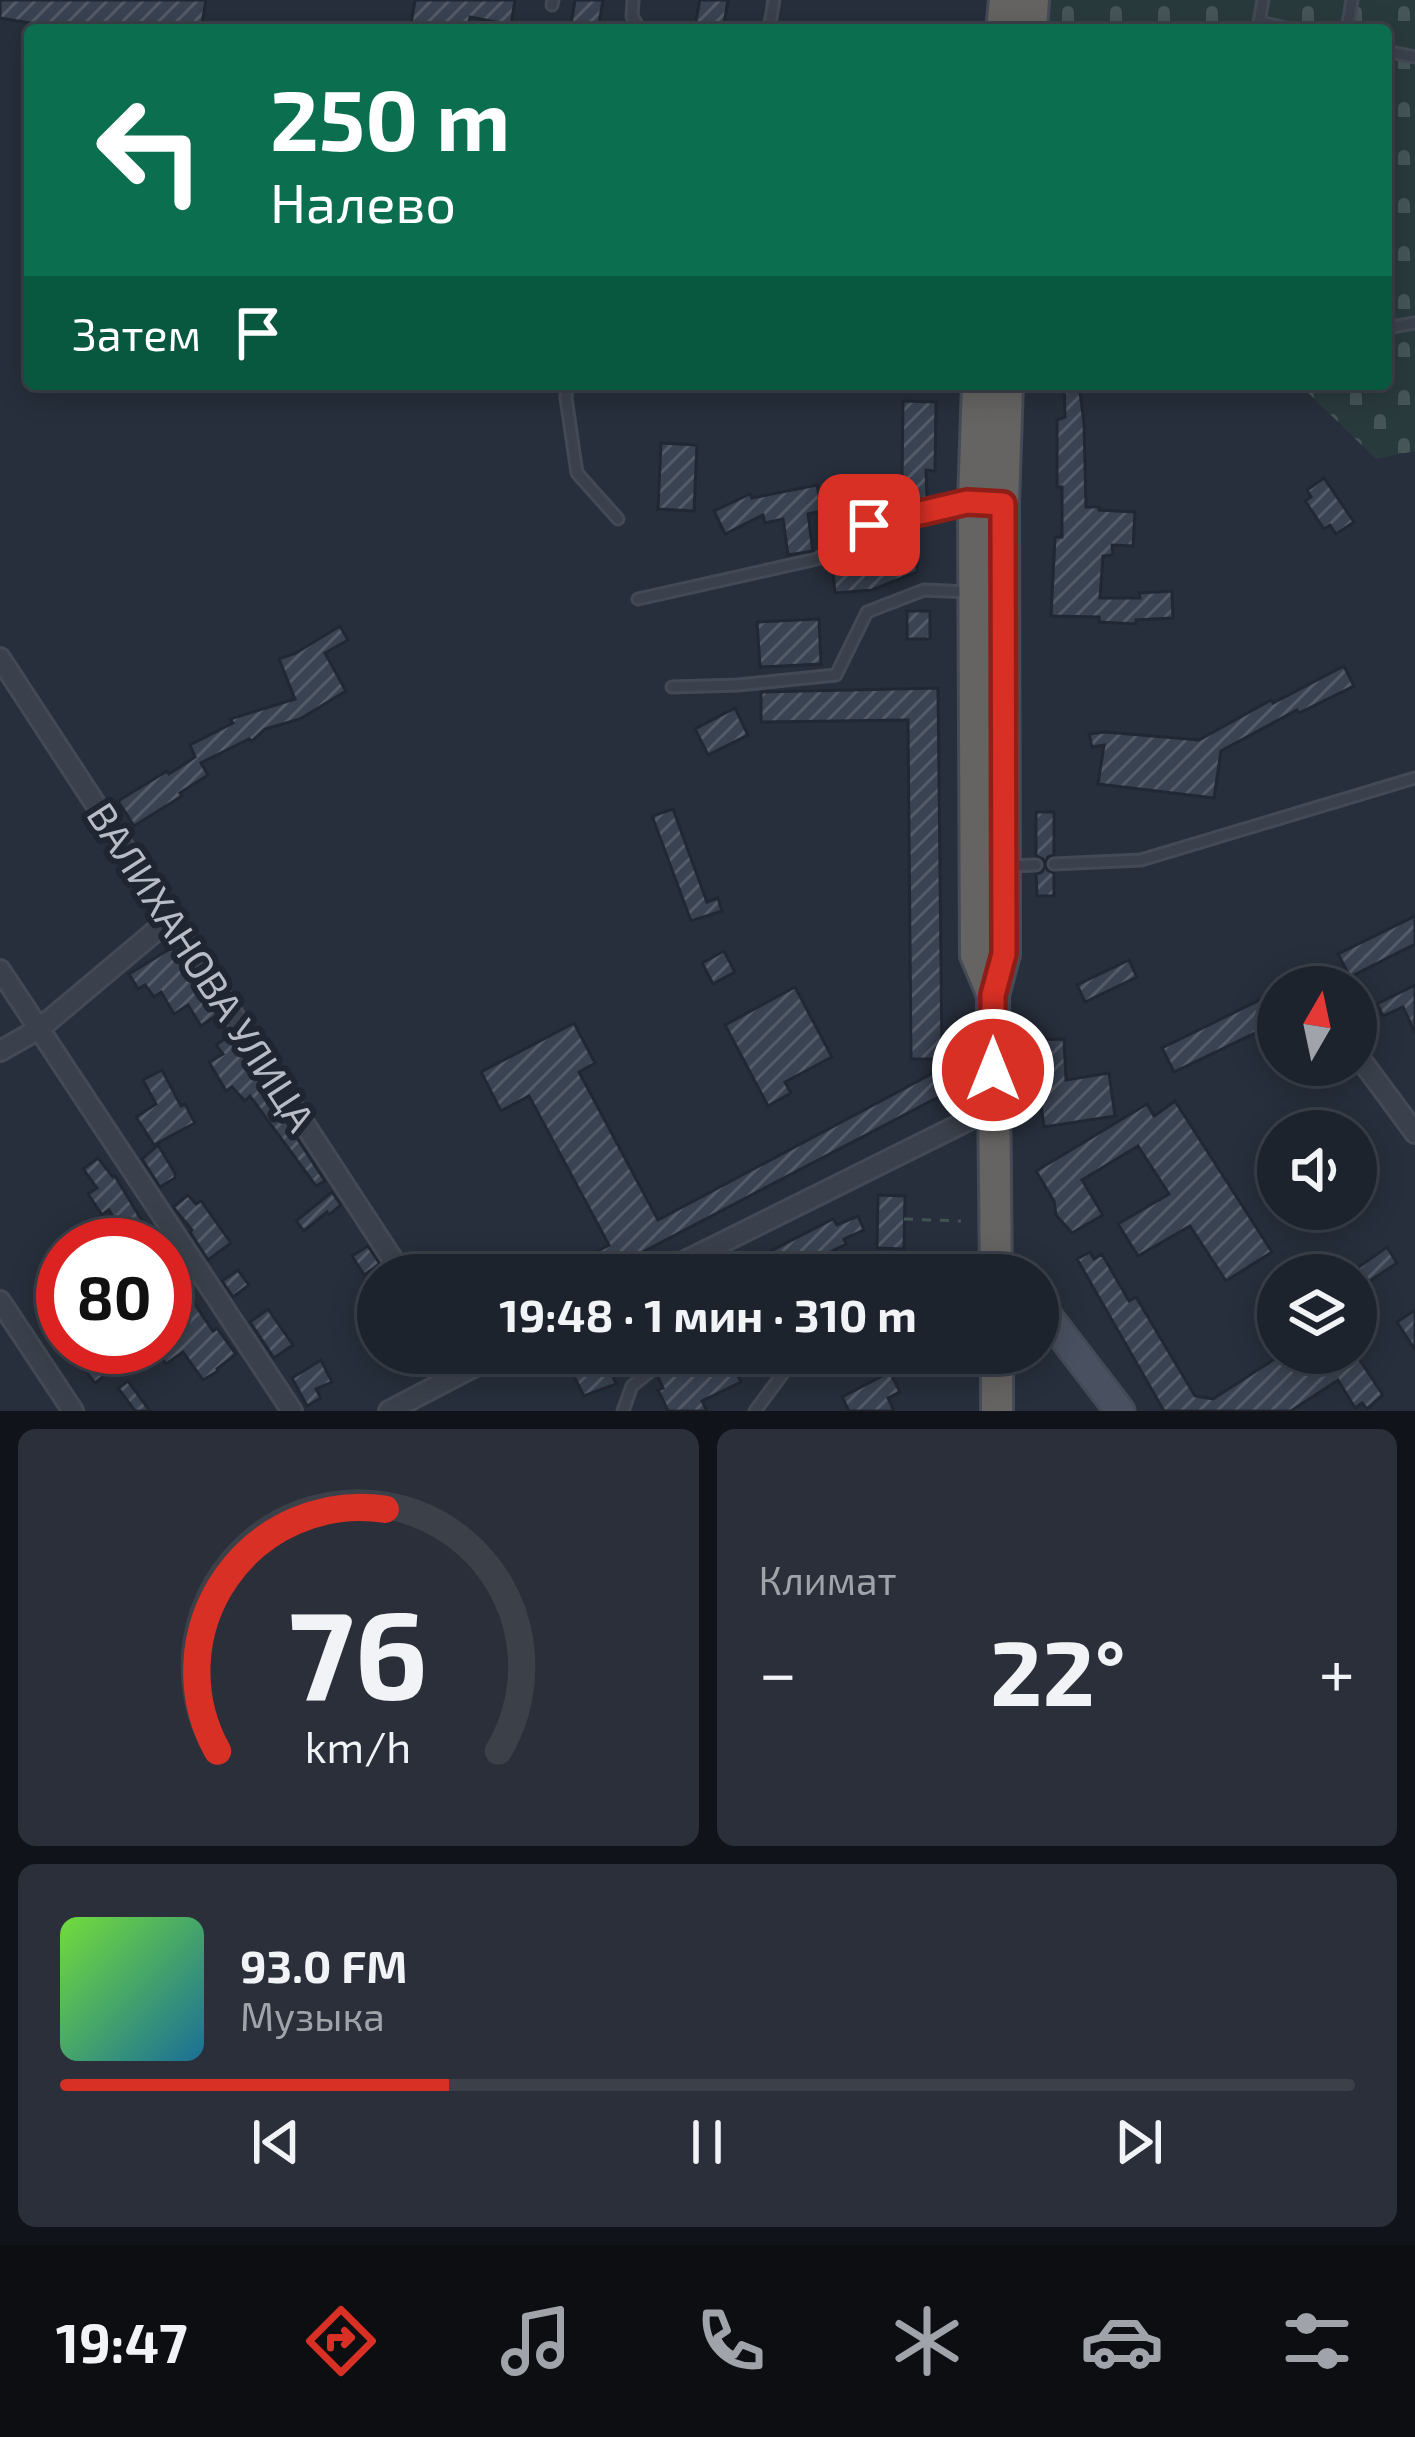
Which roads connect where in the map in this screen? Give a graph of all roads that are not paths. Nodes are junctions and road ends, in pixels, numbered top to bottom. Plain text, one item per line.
1 (567, 390) edge
2 (978, 390) edge
3 (1011, 393) edge
4 (988, 503) junction
5 (618, 520) dead end
6 (975, 592) junction
7 (638, 599) dead end
8 (0, 658) edge
9 (672, 687) dead end
10 (1415, 778) edge
11 (1054, 864) dead end
12 (1036, 865) dead end
13 (1002, 867) junction
14 (170, 919) junction
15 (0, 970) edge
16 (993, 995) junction
17 (39, 1029) junction
18 (0, 1051) edge
19 (1377, 1081) edge
20 (993, 1108) junction
21 (1415, 1133) edge
22 (389, 1254) edge
23 (699, 1254) edge
24 (996, 1254) edge
25 (0, 1301) edge
26 (1059, 1331) edge
27 (458, 1374) edge
28 (647, 1374) edge
29 (782, 1374) edge
30 (997, 1374) edge
31 (73, 1411) edge
32 (292, 1411) edge
33 (389, 1411) edge
34 (623, 1411) edge
35 (754, 1411) edge
36 (997, 1411) edge
37 (1120, 1411) edge

1 - 5 lane
2 - 4 highway
3 - 4 highway
4 - 6 highway
4 - 7 lane
4 - 13 highway
6 - 9 lane
6 - 16 highway
8 - 14 street, ВАЛИХАНОВА УЛИЦА
10 - 11 lane
12 - 13 lane
13 - 16 highway
14 - 17 street
14 - 22 street, ВАЛИХАНОВА УЛИЦА
15 - 17 street
16 - 20 highway
17 - 18 street
17 - 32 street
19 - 21 street
20 - 23 street
20 - 24 highway
25 - 31 street
26 - 37 main road
27 - 33 street
28 - 34 lane
29 - 35 lane
30 - 36 highway

